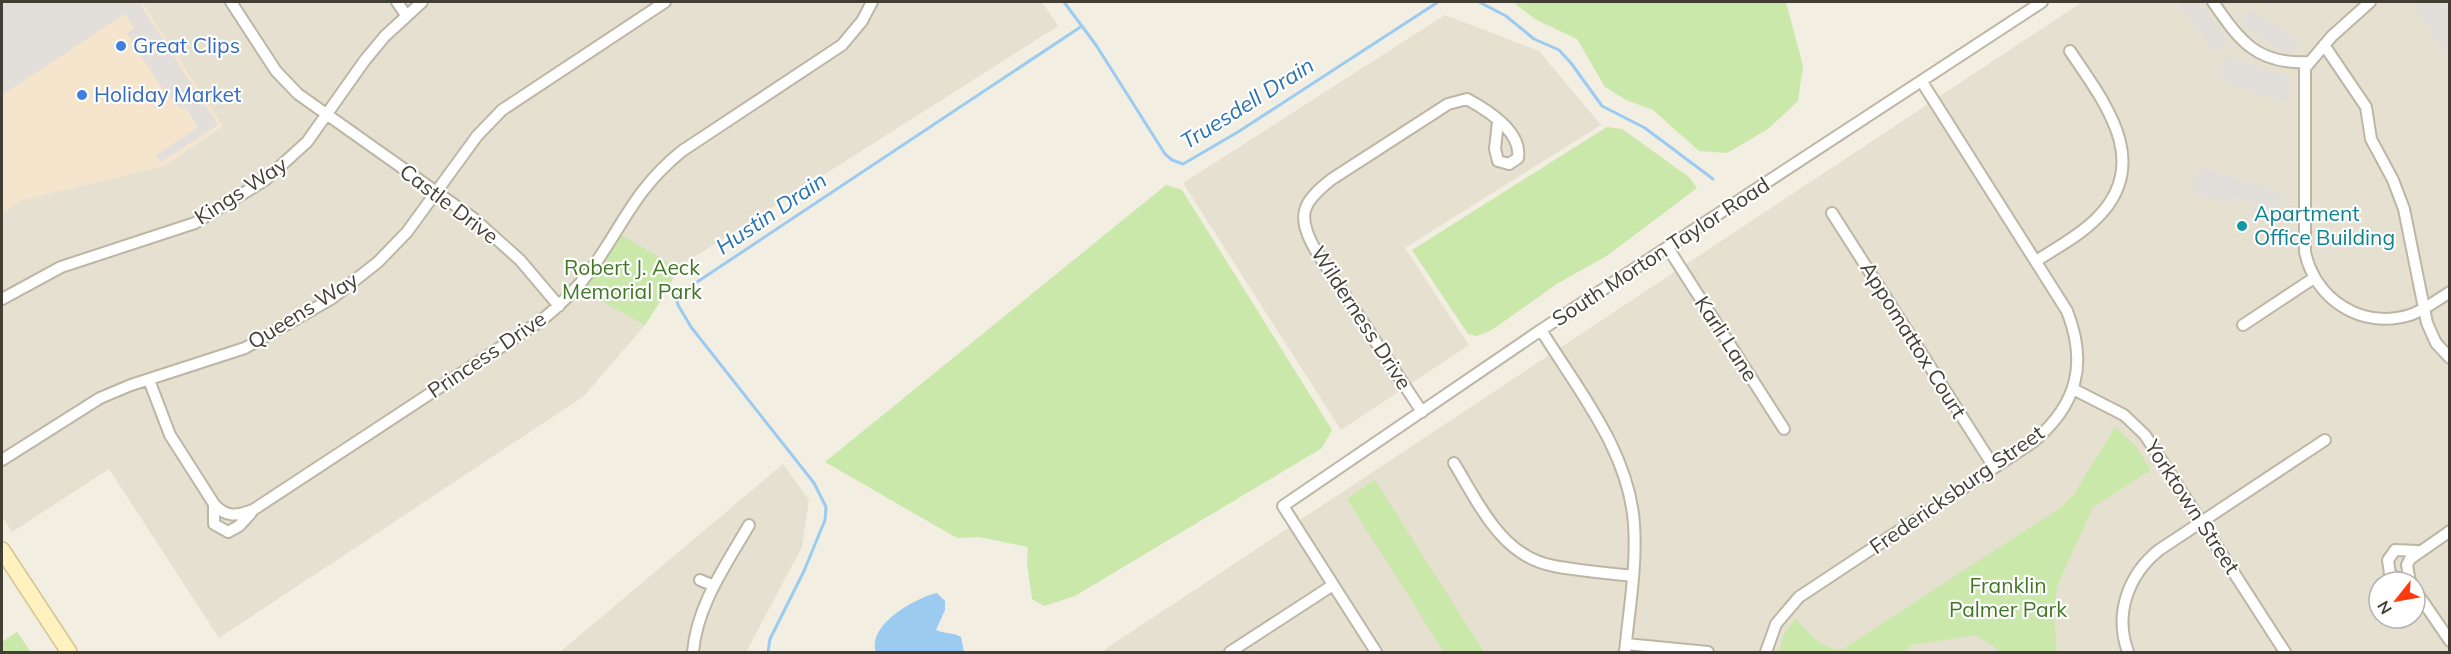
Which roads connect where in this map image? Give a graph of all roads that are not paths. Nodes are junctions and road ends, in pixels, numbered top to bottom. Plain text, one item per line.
1 (231, 2) edge
2 (397, 2) edge
3 (422, 2) edge
4 (664, 2) edge
5 (872, 2) edge
6 (2042, 2) edge
7 (2214, 2) edge
8 (2370, 2) edge
9 (406, 15) junction
10 (2324, 45) junction
11 (2070, 51) dead end
12 (2308, 62) junction
13 (1922, 82) junction
14 (326, 116) junction
15 (1498, 121) dead end
16 (437, 192) junction
17 (1832, 213) dead end
18 (1668, 248) junction
19 (2036, 261) junction
20 (2314, 278) junction
21 (2450, 292) edge
22 (2, 299) edge
23 (559, 306) junction
24 (2424, 309) junction
25 (2243, 325) dead end
26 (1541, 330) junction
27 (2450, 358) edge
28 (149, 380) junction
29 (2073, 389) junction
30 (1422, 412) junction
31 (1784, 429) dead end
32 (2325, 440) dead end
33 (2, 460) edge
34 (1454, 463) dead end
35 (1994, 468) junction
36 (214, 504) junction
37 (253, 510) junction
38 (2202, 522) junction
39 (749, 525) dead end
40 (2450, 531) edge
41 (2, 550) edge
42 (2417, 551) junction
43 (2390, 570) edge
44 (2408, 570) edge
45 (1633, 576) junction
46 (700, 580) dead end
47 (1334, 585) junction
48 (714, 586) junction
49 (2427, 607) edge
50 (2450, 641) edge
51 (1625, 648) edge
52 (69, 652) edge
53 (693, 652) edge
54 (1230, 652) edge
55 (1376, 652) edge
56 (1708, 652) edge
57 (1767, 652) edge
58 (2128, 652) edge
59 (2285, 652) edge

1 - 14 street, Castle Drive
2 - 9 street
3 - 9 street, Kings Way
4 - 16 street, Queens Way
5 - 23 street, Princess Drive
6 - 13 street, South Morton Taylor Road
7 - 12 street
8 - 10 street
9 - 14 street, Kings Way
10 - 12 street
10 - 24 street
11 - 19 street
12 - 20 street
13 - 18 street, South Morton Taylor Road
13 - 19 street, Fredericksburg Street
14 - 16 street, Castle Drive
14 - 22 street, Kings Way
15 - 30 street, Wilderness Drive
16 - 23 street, Castle Drive
16 - 28 street, Queens Way
17 - 35 street, Appomattox Court
18 - 26 street, South Morton Taylor Road
18 - 31 street, Karli Lane
19 - 29 street, Fredericksburg Street
20 - 24 street
20 - 25 street
21 - 24 street
23 - 37 street, Princess Drive
24 - 27 street
26 - 30 street, South Morton Taylor Road
26 - 45 street
28 - 33 street, Queens Way
28 - 36 street, Princess Drive
29 - 35 street, Fredericksburg Street
29 - 38 street, Yorktown Street
30 - 47 street, South Morton Taylor Road
32 - 38 street
34 - 45 street
35 - 57 street, Fredericksburg Street
36 - 37 street, Princess Drive
36 - 37 street, Princess Drive
38 - 58 street
38 - 59 street, Yorktown Street
39 - 48 street
40 - 42 street
41 - 52 main road
42 - 43 street
42 - 44 street
45 - 51 street
46 - 48 street
47 - 54 street
47 - 55 street
48 - 53 street
49 - 50 street
51 - 56 street

